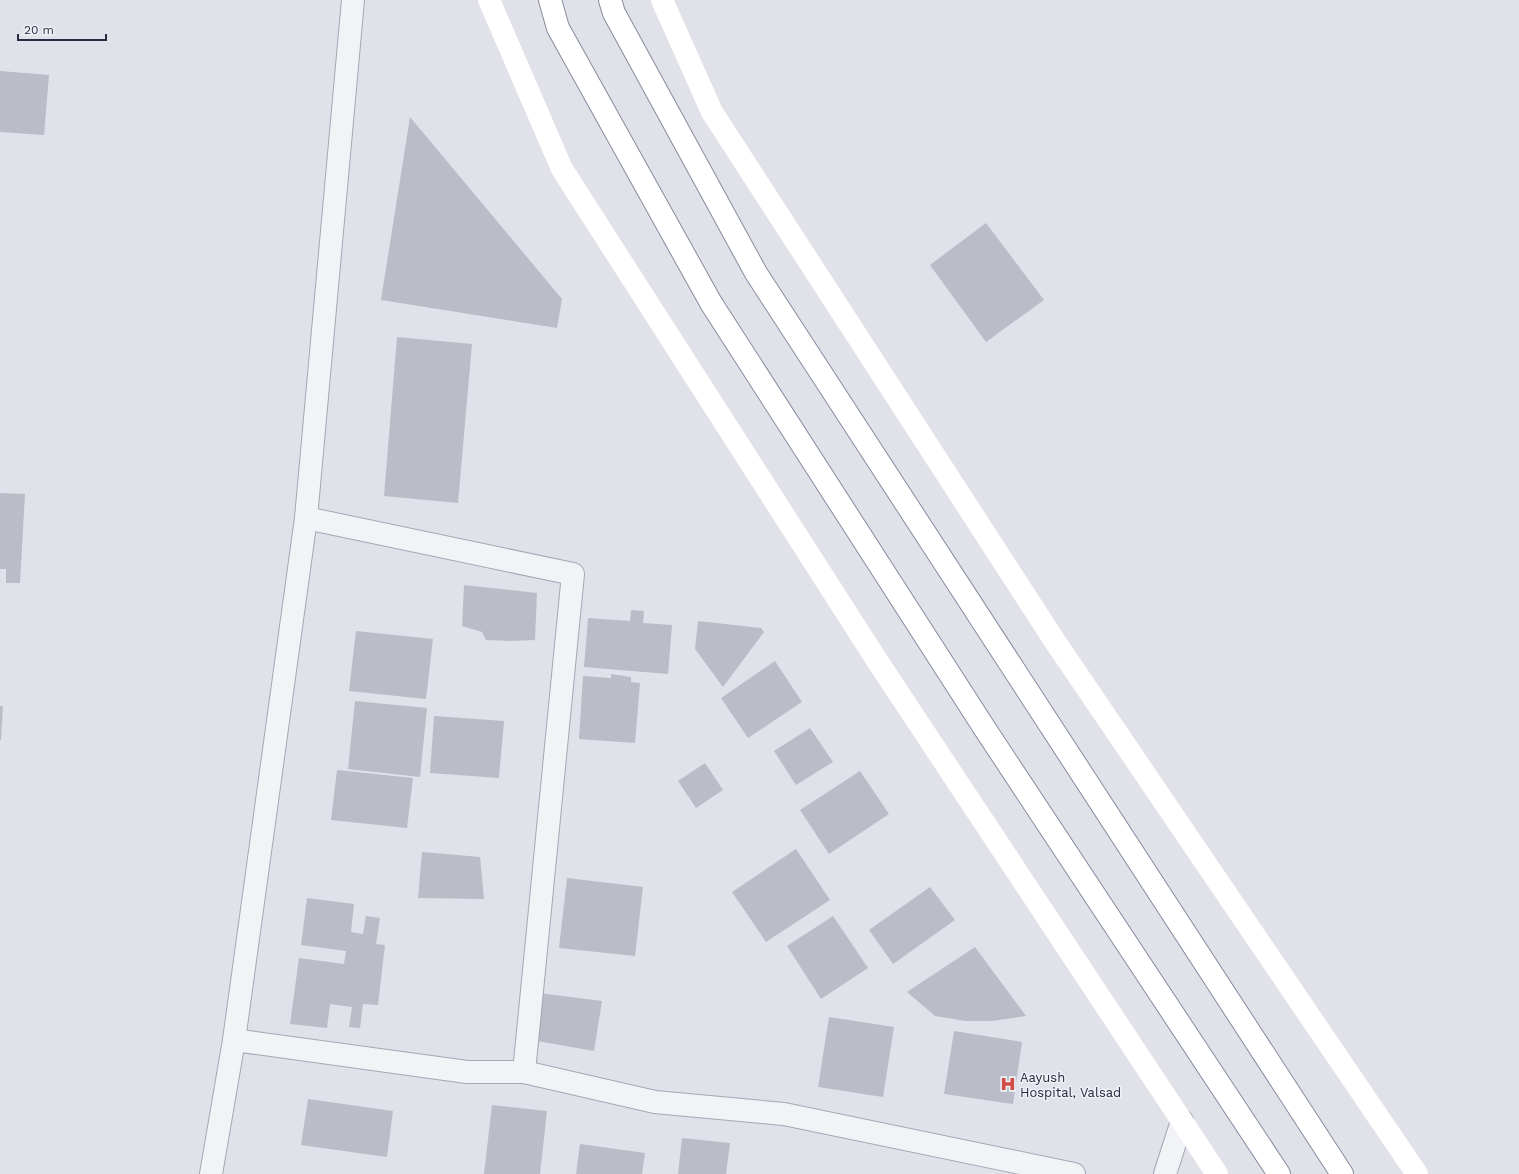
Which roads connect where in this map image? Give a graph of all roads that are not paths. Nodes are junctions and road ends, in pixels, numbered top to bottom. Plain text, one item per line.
1 (353, 0) edge
2 (489, 0) edge
3 (550, 0) edge
4 (610, 0) edge
5 (662, 0) edge
6 (306, 518) junction
7 (234, 1040) junction
8 (524, 1072) junction
9 (1182, 1121) junction
10 (211, 1174) edge
11 (1074, 1174) edge
12 (1165, 1174) edge
13 (1217, 1174) edge
14 (1279, 1174) edge
15 (1342, 1174) edge
16 (1417, 1174) edge

1 - 6 street
2 - 9 main road
3 - 14 main road
4 - 15 main road
5 - 16 main road
6 - 7 street
6 - 8 street
7 - 8 street
7 - 10 street
8 - 11 street
9 - 12 street
9 - 13 main road

